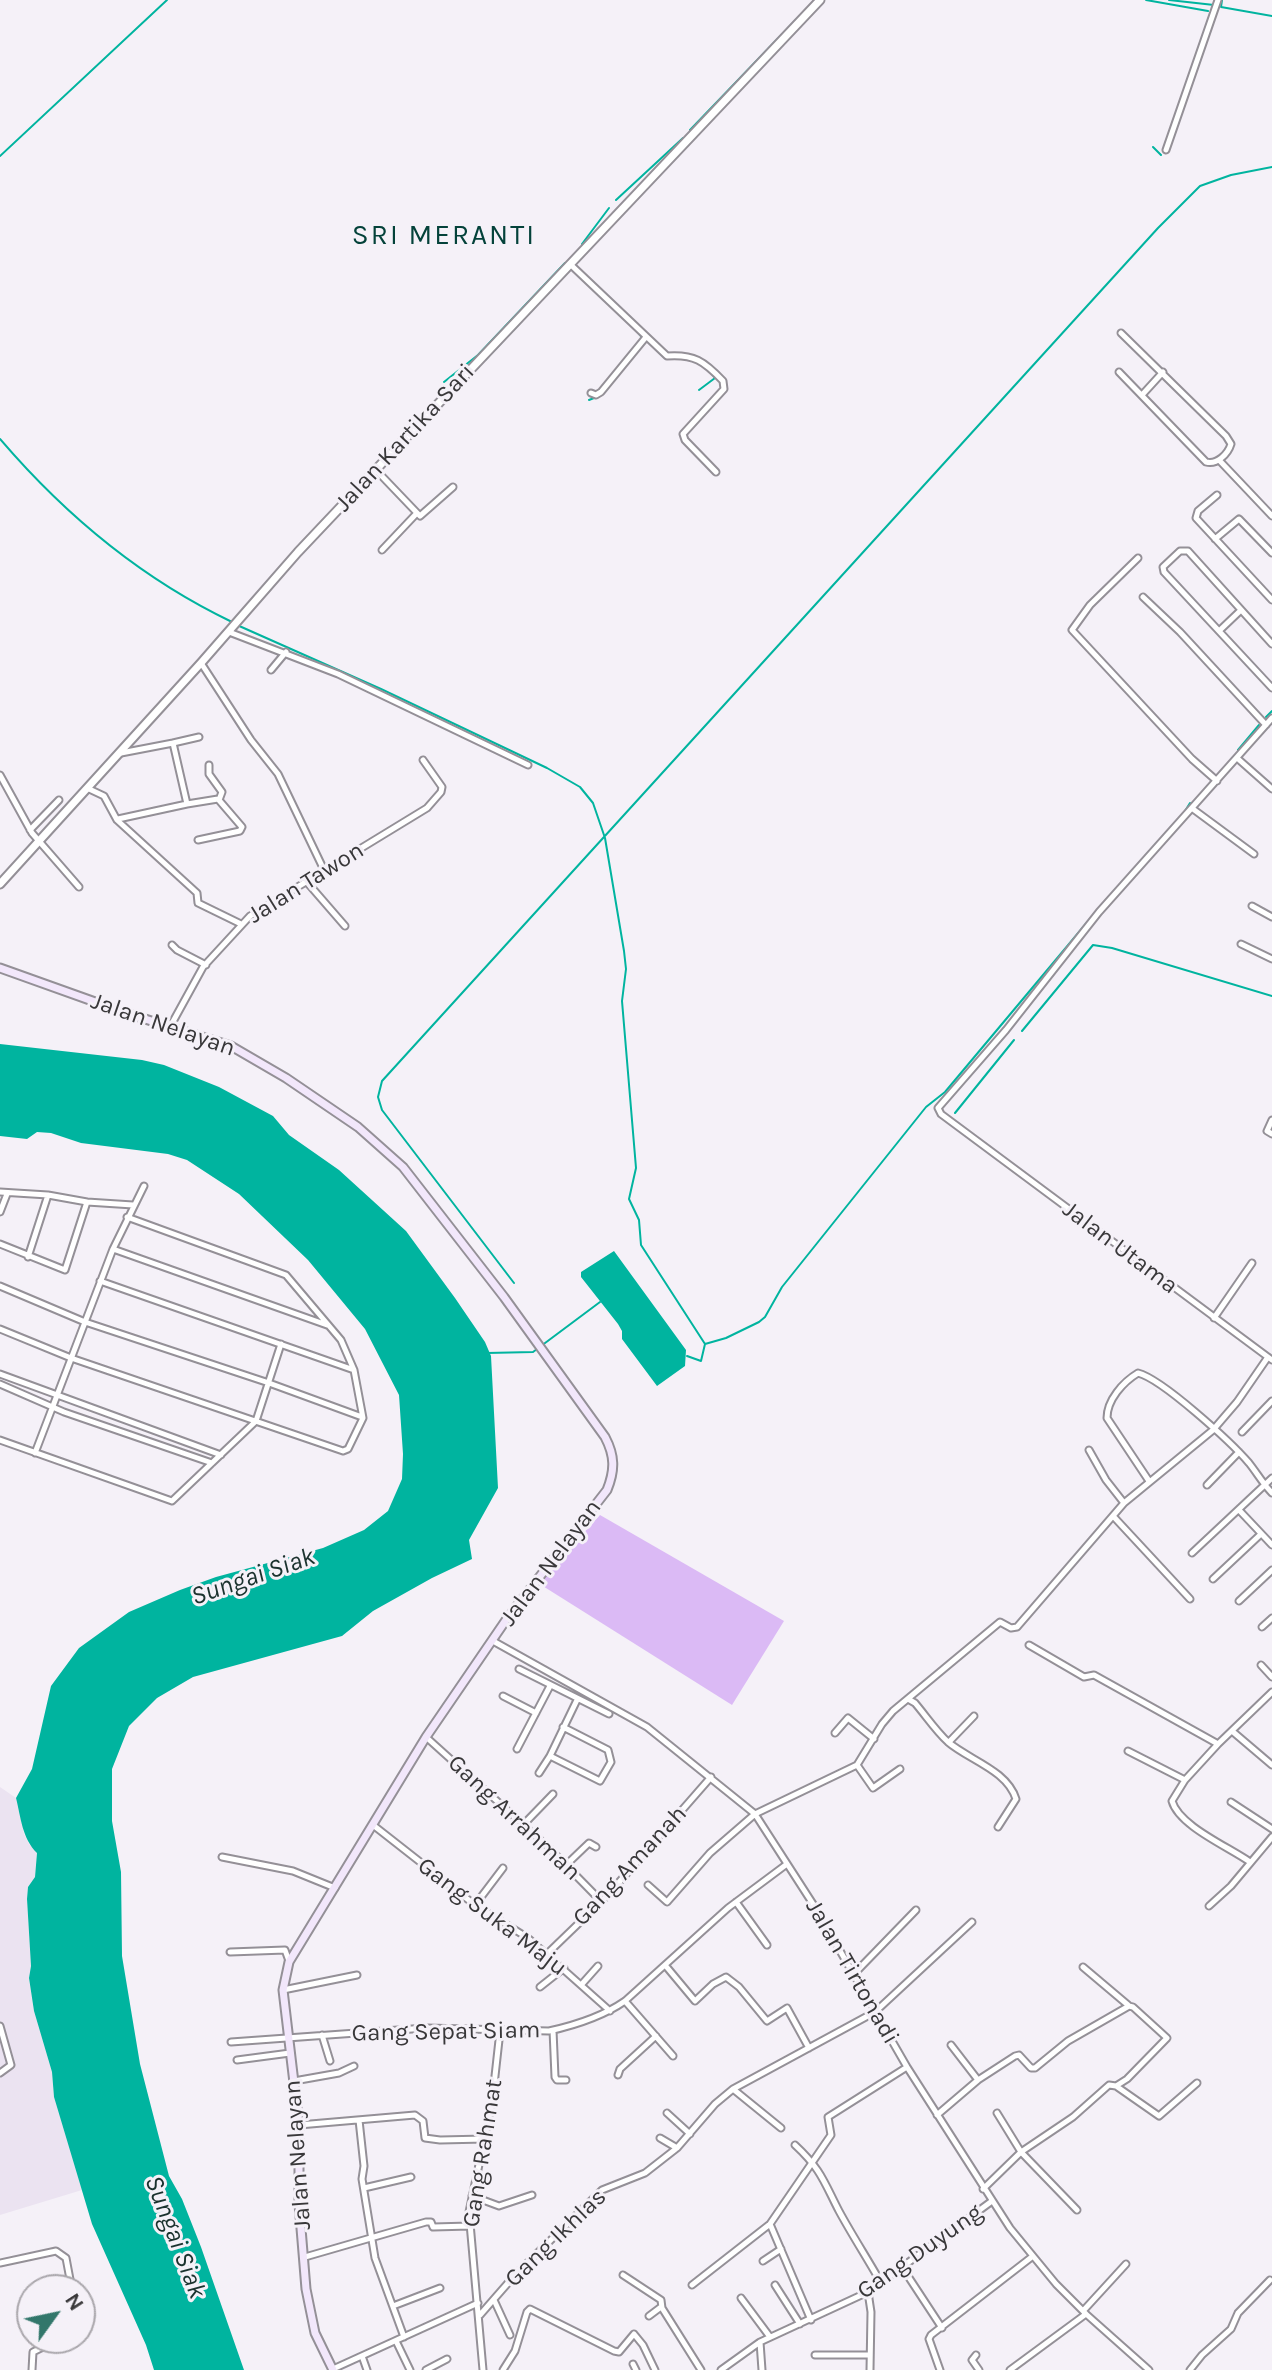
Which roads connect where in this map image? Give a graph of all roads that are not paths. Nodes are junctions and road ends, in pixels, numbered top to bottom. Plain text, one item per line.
1 (820, 0) edge
2 (1218, 0) edge
3 (1166, 150) dead end
4 (570, 264) junction
5 (1121, 333) dead end
6 (646, 337) junction
7 (1119, 372) dead end
8 (1163, 372) junction
9 (591, 393) dead end
10 (1142, 395) junction
11 (1219, 460) junction
12 (375, 469) junction
13 (716, 472) dead end
14 (453, 487) dead end
15 (1217, 495) dead end
16 (417, 513) junction
17 (1272, 516) edge
18 (1215, 539) junction
19 (382, 550) dead end
20 (1272, 553) edge
21 (1138, 558) dead end
22 (1143, 597) dead end
23 (1272, 600) edge
24 (1240, 611) junction
25 (1219, 631) junction
26 (229, 632) junction
27 (1272, 644) edge
28 (286, 652) junction
29 (201, 663) junction
30 (271, 670) dead end
31 (1272, 688) edge
32 (1272, 718) edge
33 (1266, 725) junction
34 (199, 737) dead end
35 (173, 743) junction
36 (118, 753) junction
37 (1237, 758) junction
38 (423, 760) dead end
39 (209, 765) dead end
40 (528, 765) dead end
41 (0, 775) edge
42 (1217, 781) junction
43 (2, 783) edge
44 (86, 788) junction
45 (1272, 789) edge
46 (59, 800) dead end
47 (219, 800) junction
48 (187, 804) junction
49 (1193, 809) junction
50 (117, 820) junction
51 (34, 836) junction
52 (198, 840) dead end
53 (1254, 854) dead end
54 (324, 870) junction
55 (306, 881) junction
56 (0, 884) edge
57 (79, 887) dead end
58 (1252, 906) dead end
59 (1272, 917) edge
60 (241, 924) junction
61 (345, 926) dead end
62 (1241, 944) dead end
63 (172, 945) dead end
64 (1272, 959) edge
65 (206, 965) junction
66 (0, 968) edge
67 (170, 1027) junction
68 (1272, 1120) edge
69 (1272, 1134) edge
70 (144, 1186) dead end
71 (3, 1192) edge
72 (48, 1195) junction
73 (87, 1202) junction
74 (133, 1205) junction
75 (0, 1212) edge
76 (127, 1217) junction
77 (0, 1244) edge
78 (113, 1249) junction
79 (28, 1257) junction
80 (1252, 1263) dead end
81 (100, 1281) junction
82 (0, 1286) edge
83 (1214, 1318) junction
84 (85, 1322) junction
85 (329, 1326) junction
86 (0, 1329) edge
87 (281, 1344) junction
88 (71, 1358) junction
89 (1270, 1359) edge
90 (354, 1370) junction
91 (0, 1374) edge
92 (269, 1383) junction
93 (0, 1384) edge
94 (55, 1395) junction
95 (1272, 1401) edge
96 (51, 1407) junction
97 (363, 1418) junction
98 (256, 1421) junction
99 (1213, 1430) junction
100 (1242, 1432) dead end
101 (0, 1440) edge
102 (1089, 1450) dead end
103 (1239, 1452) junction
104 (35, 1453) junction
105 (221, 1455) junction
106 (212, 1463) junction
107 (1272, 1478) edge
108 (1149, 1481) junction
109 (1207, 1485) dead end
110 (1264, 1485) junction
111 (1272, 1493) edge
112 (1124, 1503) junction
113 (1239, 1510) junction
114 (1113, 1516) junction
115 (1261, 1534) junction
116 (1272, 1545) edge
117 (1192, 1553) dead end
118 (1272, 1570) edge
119 (1213, 1579) dead end
120 (1190, 1599) dead end
121 (1239, 1601) dead end
122 (1272, 1618) edge
123 (1262, 1627) dead end
124 (493, 1641) junction
125 (1029, 1645) dead end
126 (1261, 1665) dead end
127 (519, 1669) dead end
128 (1272, 1677) edge
129 (566, 1680) junction
130 (576, 1685) junction
131 (550, 1686) junction
132 (560, 1691) junction
133 (1272, 1692) edge
134 (503, 1696) dead end
135 (574, 1698) junction
136 (908, 1699) junction
137 (536, 1713) junction
138 (609, 1714) dead end
139 (974, 1716) dead end
140 (563, 1727) junction
141 (1232, 1731) junction
142 (835, 1733) dead end
143 (426, 1737) junction
144 (874, 1739) junction
145 (949, 1742) junction
146 (1218, 1744) junction
147 (517, 1749) dead end
148 (1128, 1751) dead end
149 (550, 1756) junction
150 (857, 1765) junction
151 (1272, 1765) edge
152 (900, 1769) dead end
153 (539, 1773) dead end
154 (711, 1777) junction
155 (1185, 1780) junction
156 (553, 1794) dead end
157 (1231, 1802) dead end
158 (755, 1814) junction
159 (373, 1825) junction
160 (523, 1825) junction
161 (998, 1827) dead end
162 (1272, 1829) edge
163 (1272, 1837) edge
164 (596, 1847) dead end
165 (222, 1857) dead end
166 (1250, 1862) junction
167 (787, 1864) junction
168 (566, 1865) junction
169 (503, 1868) dead end
170 (648, 1885) dead end
171 (335, 1888) junction
172 (600, 1900) junction
173 (736, 1902) junction
174 (475, 1905) junction
175 (1209, 1906) dead end
176 (916, 1910) dead end
177 (972, 1922) dead end
178 (767, 1945) dead end
179 (230, 1952) dead end
180 (548, 1953) junction
181 (289, 1962) junction
182 (665, 1965) junction
183 (598, 1966) dead end
184 (1083, 1967) dead end
185 (564, 1968) junction
186 (357, 1975) dead end
187 (853, 1975) junction
188 (582, 1984) junction
189 (540, 1987) dead end
190 (283, 1990) junction
191 (625, 2001) junction
192 (1129, 2006) junction
193 (610, 2011) junction
194 (875, 2012) junction
195 (0, 2026) edge
196 (553, 2030) junction
197 (500, 2031) junction
198 (322, 2035) junction
199 (656, 2036) junction
200 (289, 2039) junction
201 (231, 2042) dead end
202 (951, 2045) dead end
203 (809, 2048) junction
204 (290, 2053) junction
205 (673, 2056) dead end
206 (237, 2060) dead end
207 (330, 2061) dead end
208 (354, 2066) dead end
209 (907, 2067) junction
210 (0, 2073) edge
211 (618, 2075) dead end
212 (566, 2080) dead end
213 (978, 2080) junction
214 (294, 2081) junction
215 (1197, 2083) dead end
216 (1116, 2086) junction
217 (733, 2089) junction
218 (667, 2113) dead end
219 (997, 2113) dead end
220 (937, 2115) junction
221 (359, 2120) junction
222 (299, 2125) junction
223 (781, 2128) dead end
224 (690, 2134) junction
225 (660, 2138) dead end
226 (485, 2139) junction
227 (795, 2145) dead end
228 (677, 2148) junction
229 (1021, 2152) junction
230 (814, 2163) junction
231 (411, 2177) dead end
232 (364, 2188) junction
233 (983, 2189) junction
234 (532, 2195) dead end
235 (472, 2196) junction
236 (992, 2201) junction
237 (1077, 2210) dead end
238 (770, 2224) junction
239 (470, 2226) junction
240 (373, 2237) junction
241 (781, 2249) junction
242 (1033, 2256) junction
243 (305, 2257) junction
244 (763, 2261) dead end
245 (0, 2263) edge
246 (1126, 2264) dead end
247 (902, 2267) junction
248 (69, 2274) edge
249 (623, 2275) dead end
250 (1270, 2280) dead end
251 (880, 2281) junction
252 (692, 2285) dead end
253 (775, 2285) dead end
254 (440, 2288) dead end
255 (868, 2292) junction
256 (741, 2298) dead end
257 (493, 2299) junction
258 (478, 2303) junction
259 (393, 2306) junction
260 (661, 2307) junction
261 (1084, 2313) junction
262 (480, 2315) junction
263 (649, 2316) dead end
264 (811, 2320) junction
265 (800, 2324) junction
266 (942, 2328) junction
267 (510, 2335) dead end
268 (404, 2337) junction
269 (770, 2337) junction
270 (396, 2341) junction
271 (760, 2342) junction
272 (815, 2355) dead end
273 (870, 2355) junction
274 (976, 2355) dead end
275 (362, 2356) junction
276 (447, 2359) dead end
277 (333, 2370) edge
278 (367, 2370) edge
279 (410, 2370) edge
280 (426, 2370) edge
281 (483, 2370) edge
282 (503, 2370) edge
283 (655, 2370) edge
284 (701, 2370) edge
285 (721, 2370) edge
286 (762, 2370) edge
287 (870, 2370) edge
288 (940, 2370) edge
289 (979, 2370) edge
290 (1010, 2370) edge
291 (1149, 2370) edge
292 (1190, 2370) edge

1 - 4 street, Jalan Kartika Sari
2 - 3 street
4 - 6 street
4 - 12 street, Jalan Kartika Sari
5 - 8 street
6 - 9 street
6 - 13 street
7 - 10 street
8 - 10 street
8 - 11 street
10 - 11 street
11 - 17 street
12 - 16 street
12 - 26 street, Jalan Kartika Sari
14 - 16 street
15 - 18 street
16 - 19 street
18 - 20 street
18 - 23 street
21 - 42 street
22 - 33 street
24 - 25 street
24 - 25 street
24 - 27 street
25 - 31 street
26 - 28 street
26 - 29 street, Jalan Kartika Sari
28 - 30 street
28 - 40 street
29 - 36 street, Jalan Kartika Sari
29 - 54 street
32 - 33 street
33 - 37 street
34 - 35 street
35 - 36 street
35 - 48 street
36 - 44 street, Jalan Kartika Sari
37 - 42 street
37 - 45 street
38 - 54 street, Jalan Tawon
39 - 47 street
41 - 43 street
42 - 49 street
43 - 51 street
44 - 50 street
44 - 51 street, Jalan Kartika Sari
46 - 51 street
47 - 48 street
47 - 52 street
48 - 50 street
49 - 53 street
49 - 83 street, Jalan Utama
50 - 60 street
51 - 56 street, Jalan Kartika Sari
51 - 57 street
54 - 55 street, Jalan Tawon
55 - 60 street, Jalan Tawon
55 - 61 street
58 - 59 street
60 - 65 street, Jalan Tawon
62 - 64 street
63 - 65 street
65 - 67 street, Jalan Tawon
66 - 67 main road, Jalan Nelayan
67 - 124 main road, Jalan Nelayan
68 - 69 street
70 - 74 street
71 - 72 street
71 - 75 street
72 - 73 street
72 - 79 street
73 - 74 street
73 - 79 street
74 - 76 street
76 - 78 street
76 - 85 street
77 - 79 street
78 - 81 street
78 - 85 street
80 - 83 street
81 - 84 street
81 - 87 street
82 - 84 street
83 - 89 street, Jalan Utama
84 - 88 street
84 - 92 street
85 - 90 street
86 - 88 street
87 - 90 street
87 - 92 street
88 - 94 street
88 - 98 street
89 - 99 street
90 - 97 street
91 - 94 street
92 - 97 street
92 - 98 street
93 - 96 street
94 - 96 street
94 - 105 street
95 - 100 street
96 - 104 street
96 - 106 street
97 - 98 street
98 - 105 street
99 - 103 street
99 - 108 street
99 - 108 street
101 - 104 street
102 - 112 street
103 - 109 street
103 - 110 street
104 - 106 street
105 - 106 street
107 - 110 street
108 - 112 street
110 - 111 street
110 - 113 street
112 - 114 street
113 - 115 street
113 - 117 street
114 - 120 street
114 - 136 street
115 - 116 street
115 - 119 street
118 - 121 street
122 - 123 street
124 - 129 street, Jalan Tirtonadi
124 - 143 main road, Jalan Nelayan
125 - 146 street
126 - 128 street
127 - 131 street
129 - 130 street, Jalan Tirtonadi
129 - 132 street
130 - 135 street
130 - 154 street, Jalan Tirtonadi
131 - 132 street
131 - 137 street
132 - 135 street
133 - 141 street
134 - 137 street
135 - 138 street
135 - 140 street
136 - 144 street
136 - 145 street
137 - 147 street
139 - 145 street
140 - 149 street
140 - 149 street
141 - 146 street
141 - 151 street
142 - 144 street
143 - 159 main road, Jalan Nelayan
143 - 160 street, Gang Arrahman
144 - 150 street
145 - 161 street
146 - 155 street
148 - 155 street
149 - 153 street
150 - 152 street
150 - 158 street
154 - 158 street, Jalan Tirtonadi
154 - 172 street, Gang Amanah
155 - 166 street
156 - 160 street
157 - 162 street
158 - 167 street, Jalan Tirtonadi
158 - 170 street
159 - 171 main road, Jalan Nelayan
159 - 174 street, Gang Suka Maju
160 - 168 street, Gang Arrahman
163 - 166 street
164 - 168 street
165 - 171 street
166 - 175 street
167 - 173 street, Gang Sepat Siam
167 - 187 street, Jalan Tirtonadi
168 - 172 street, Gang Arrahman
169 - 174 street
171 - 181 main road, Jalan Nelayan
172 - 180 street, Gang Amanah
173 - 178 street
173 - 182 street, Gang Sepat Siam
174 - 180 street, Gang Suka Maju
176 - 187 street
177 - 194 street, Gang Ikhlas
179 - 181 street
180 - 185 street, Gang Suka Maju
181 - 190 main road, Jalan Nelayan
182 - 191 street, Gang Sepat Siam
182 - 203 street
183 - 188 street
184 - 192 street
185 - 188 street, Gang Suka Maju
185 - 189 street
186 - 190 street
187 - 194 street, Jalan Tirtonadi
188 - 193 street, Gang Suka Maju
190 - 200 main road, Jalan Nelayan
191 - 193 street, Gang Sepat Siam
191 - 199 street
192 - 213 street
192 - 216 street
193 - 196 street, Gang Sepat Siam
194 - 203 street, Gang Ikhlas
194 - 209 street, Jalan Tirtonadi
195 - 210 street
196 - 197 street, Gang Sepat Siam
196 - 212 street
197 - 198 street, Gang Sepat Siam
197 - 226 street, Gang Rahmat
198 - 200 street, Gang Sepat Siam
198 - 207 street
199 - 205 street
199 - 211 street
200 - 201 street, Gang Sepat Siam
200 - 204 main road, Jalan Nelayan
202 - 213 street
203 - 217 street, Gang Ikhlas
204 - 206 street
204 - 214 main road, Jalan Nelayan
208 - 214 street
209 - 220 street, Jalan Tirtonadi
209 - 230 street
213 - 220 street
214 - 222 main road, Jalan Nelayan
215 - 216 street
216 - 229 street
217 - 223 street
217 - 224 street, Gang Ikhlas
218 - 224 street
219 - 229 street
220 - 233 street, Jalan Tirtonadi
221 - 222 street
221 - 226 street
221 - 232 street
222 - 243 main road, Jalan Nelayan
224 - 228 street, Gang Ikhlas
225 - 228 street
226 - 235 street, Gang Rahmat
227 - 230 street
228 - 257 street, Gang Ikhlas
229 - 233 street
229 - 237 street
230 - 238 street
230 - 251 street
231 - 232 street
232 - 240 street
233 - 236 street, Jalan Tirtonadi
234 - 235 street
235 - 239 street, Gang Rahmat
236 - 242 street, Jalan Tirtonadi
236 - 247 street, Gang Duyung
238 - 241 street
238 - 252 street
239 - 240 street
239 - 258 street, Gang Rahmat
240 - 243 street
240 - 259 street
241 - 244 street
241 - 264 street
242 - 261 street, Jalan Tirtonadi
242 - 266 street
243 - 277 main road, Jalan Nelayan
245 - 248 street
246 - 261 street
247 - 251 street, Gang Duyung
247 - 266 street
249 - 260 street
250 - 292 street
251 - 255 street, Gang Duyung
253 - 265 street
254 - 259 street
255 - 264 street, Gang Duyung
255 - 273 street
256 - 269 street
257 - 262 street, Gang Ikhlas
257 - 267 street
258 - 262 street, Gang Rahmat
258 - 268 street
259 - 268 street
260 - 263 street
260 - 284 street
261 - 290 street
261 - 291 street, Jalan Tirtonadi
262 - 281 street, Gang Rahmat
264 - 265 street, Gang Duyung
265 - 269 street, Gang Duyung
266 - 288 street
268 - 270 street
269 - 271 street, Gang Duyung
270 - 275 street
270 - 279 street
271 - 285 street, Gang Duyung
271 - 286 street
272 - 273 street
273 - 287 street
274 - 289 street
275 - 277 street
275 - 278 street
276 - 280 street
282 - 283 street

